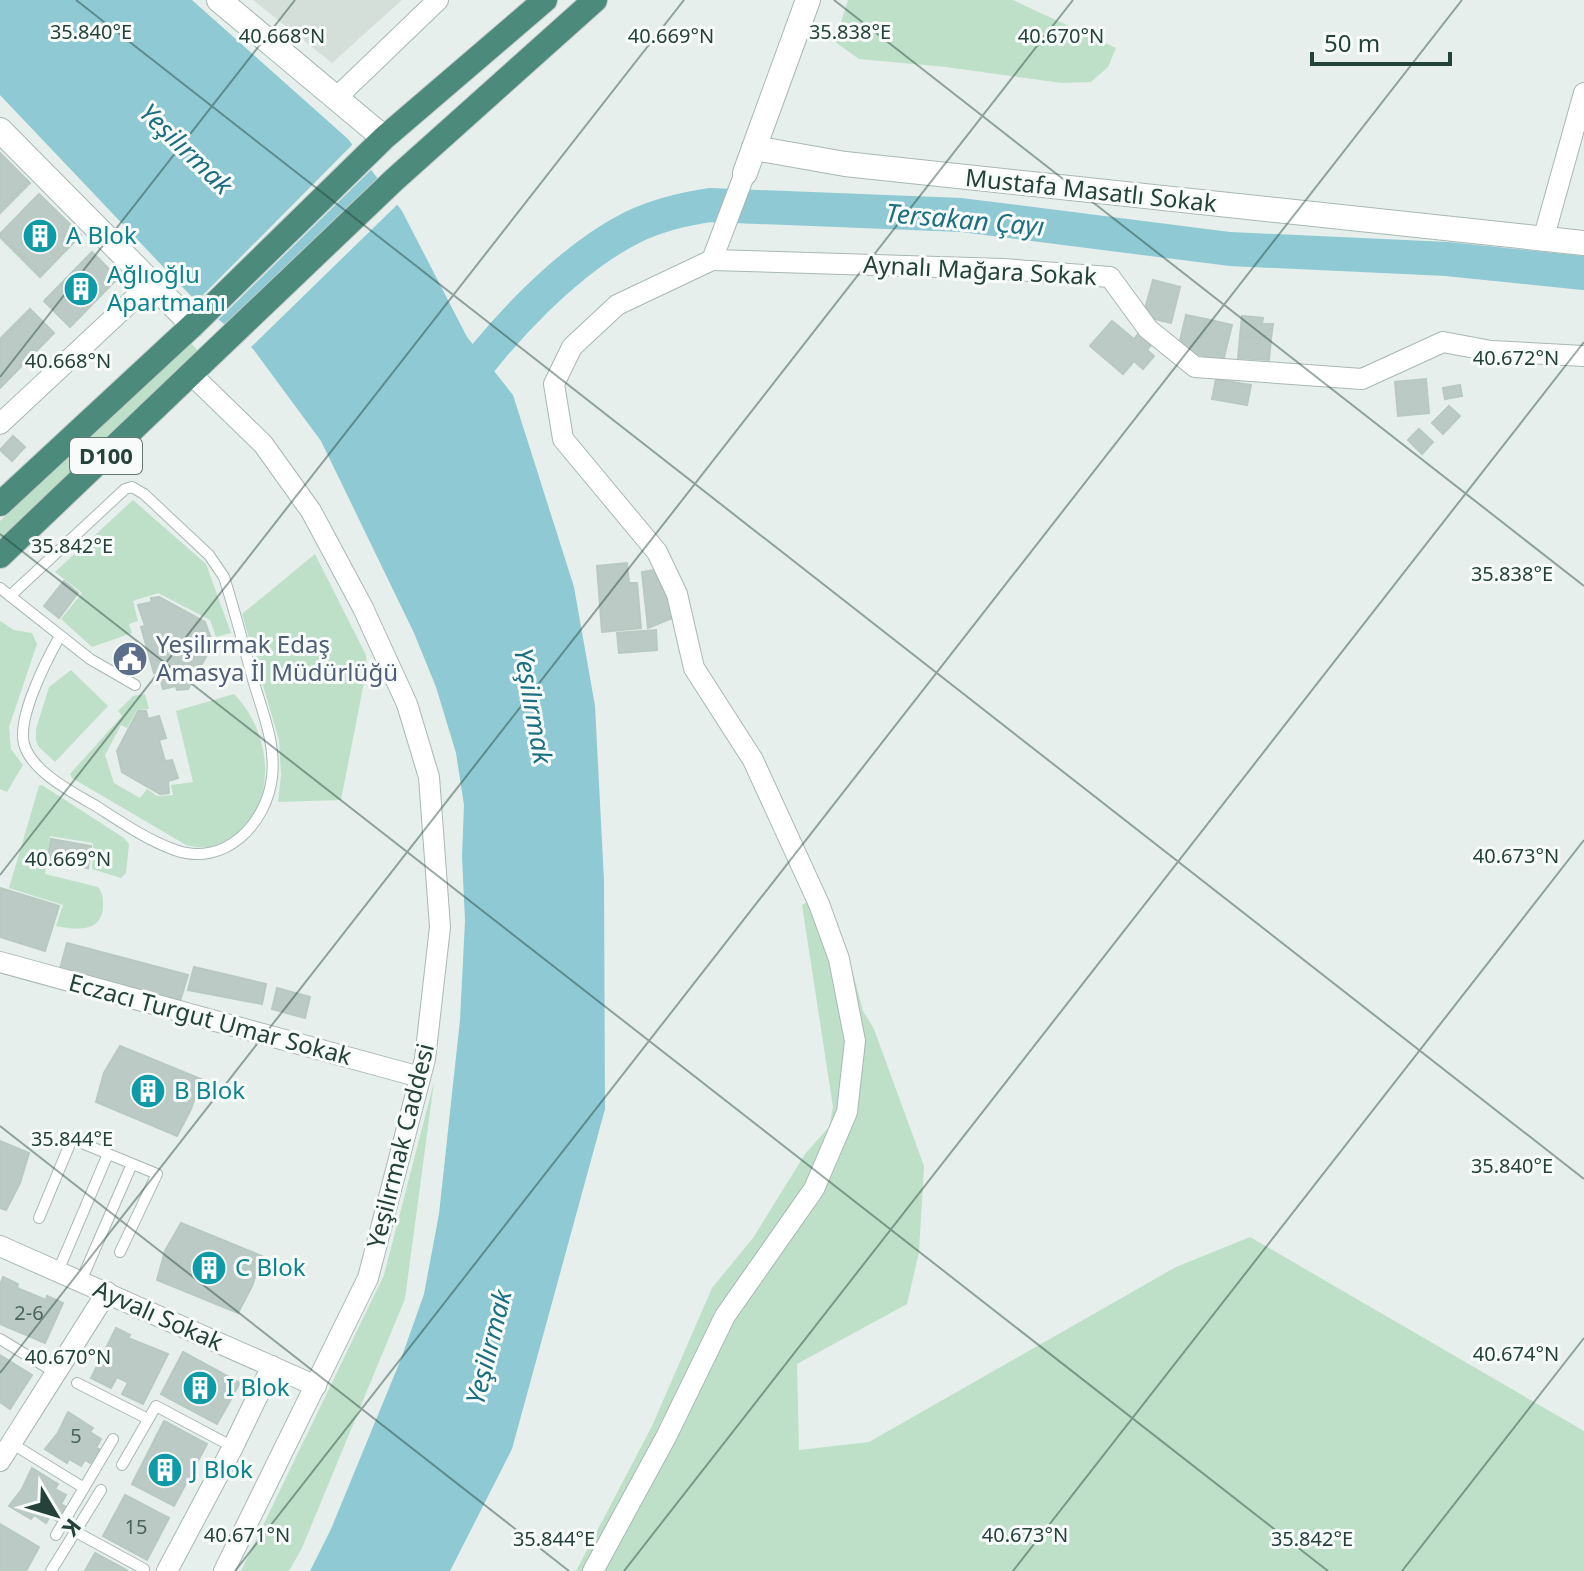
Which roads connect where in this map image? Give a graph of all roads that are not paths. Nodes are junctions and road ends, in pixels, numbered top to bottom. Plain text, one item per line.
1 (219, 0) edge
2 (438, 0) edge
3 (545, 0) edge
4 (595, 0) edge
5 (808, 0) edge
6 (1584, 93) edge
7 (335, 99) junction
8 (0, 130) edge
9 (377, 145) junction
10 (754, 148) junction
11 (745, 173) joint
12 (1543, 240) junction
13 (1584, 243) edge
14 (712, 260) junction
15 (151, 283) junction
16 (198, 320) junction
17 (1584, 356) edge
18 (192, 375) junction
19 (0, 424) edge
20 (0, 504) edge
21 (0, 556) edge
22 (0, 588) edge
23 (10, 596) junction
24 (60, 636) junction
25 (135, 685) dead end
26 (0, 962) edge
27 (420, 1077) junction
28 (108, 1154) junction
29 (132, 1164) junction
30 (39, 1218) dead end
31 (0, 1246) edge
32 (120, 1252) dead end
33 (58, 1271) junction
34 (81, 1281) junction
35 (107, 1292) junction
36 (0, 1339) edge
37 (272, 1366) junction
38 (56, 1373) junction
39 (77, 1383) dead end
40 (316, 1386) junction
41 (148, 1419) junction
42 (113, 1439) dead end
43 (11, 1443) junction
44 (233, 1447) junction
45 (0, 1461) edge
46 (122, 1465) dead end
47 (84, 1488) junction
48 (101, 1490) dead end
49 (76, 1532) junction
50 (56, 1535) dead end
51 (144, 1569) edge
52 (51, 1571) edge
53 (167, 1571) edge
54 (224, 1571) edge
55 (593, 1571) edge

1 - 7 street
2 - 7 street
3 - 9 highway, D100
4 - 18 highway, D100
5 - 10 street
6 - 12 street
7 - 9 street
8 - 15 street
9 - 16 highway, D100
10 - 11 street
10 - 12 street, Mustafa Masatlı Sokak
11 - 14 street
12 - 13 street, Mustafa Masatlı Sokak
14 - 17 street, Aynalı Mağara Sokak
14 - 55 street
15 - 16 street
15 - 19 street
16 - 20 highway, D100
18 - 21 highway, D100
18 - 27 street, Yeşilırmak Caddesi
22 - 23 lane
23 - 24 lane
23 - 24 lane
24 - 25 lane
26 - 27 street, Eczacı Turgut Umar Sokak
27 - 40 street, Yeşilırmak Caddesi
28 - 29 lane
28 - 30 lane
28 - 33 lane
29 - 32 lane
29 - 34 lane
31 - 33 street, Ayvalı Sokak
33 - 34 street, Ayvalı Sokak
34 - 35 street, Ayvalı Sokak
35 - 37 street, Ayvalı Sokak
35 - 38 street
36 - 38 lane
37 - 40 street, Ayvalı Sokak
37 - 44 street
38 - 43 street
39 - 41 lane
40 - 54 street, Yeşilırmak Caddesi
41 - 44 lane
41 - 46 lane
42 - 47 lane
43 - 45 street
43 - 47 lane
44 - 53 street
47 - 50 lane
48 - 49 lane
49 - 51 lane
49 - 52 lane

